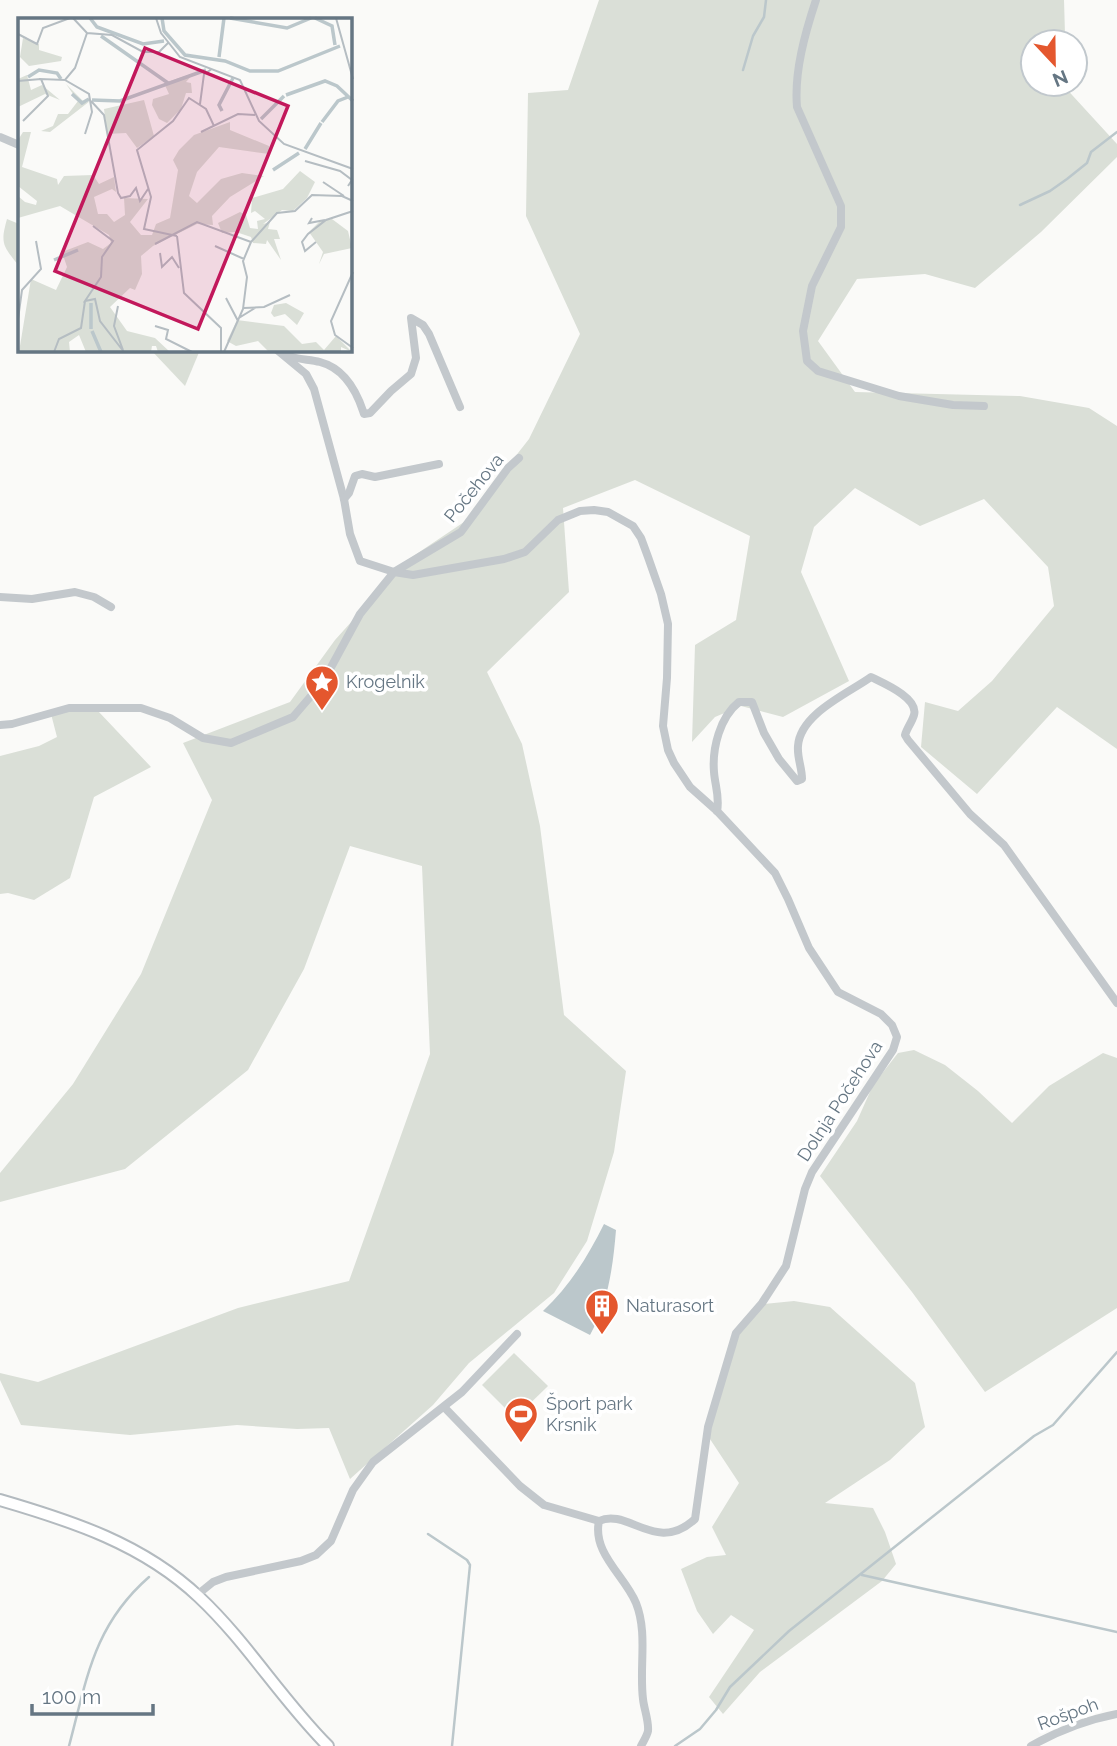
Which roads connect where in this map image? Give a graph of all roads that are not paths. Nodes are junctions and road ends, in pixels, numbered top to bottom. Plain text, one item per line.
1 (816, 0) edge
2 (0, 137) edge
3 (18, 145) edge
4 (279, 352) edge
5 (281, 352) edge
6 (984, 406) dead end
7 (460, 407) dead end
8 (519, 458) dead end
9 (439, 464) dead end
10 (344, 499) junction
11 (394, 572) junction
12 (0, 597) edge
13 (111, 607) dead end
14 (0, 724) edge
15 (717, 811) junction
16 (1117, 1003) edge
17 (517, 1334) dead end
18 (444, 1407) junction
19 (0, 1500) edge
20 (599, 1521) junction
21 (197, 1595) junction
22 (1117, 1714) edge
23 (328, 1746) edge
24 (642, 1746) edge
25 (1031, 1746) edge

1 - 6 street
2 - 3 street
4 - 10 street
5 - 7 street
8 - 11 street, Počehova
9 - 10 street
10 - 11 street
11 - 14 street
11 - 15 street, Dolnja Počehova
12 - 13 street
15 - 16 street
15 - 20 street, Dolnja Počehova
17 - 18 street
18 - 20 street, Dolnja Počehova
18 - 21 street
19 - 21 main road
20 - 24 street
21 - 23 main road
22 - 25 street, Rošpoh

